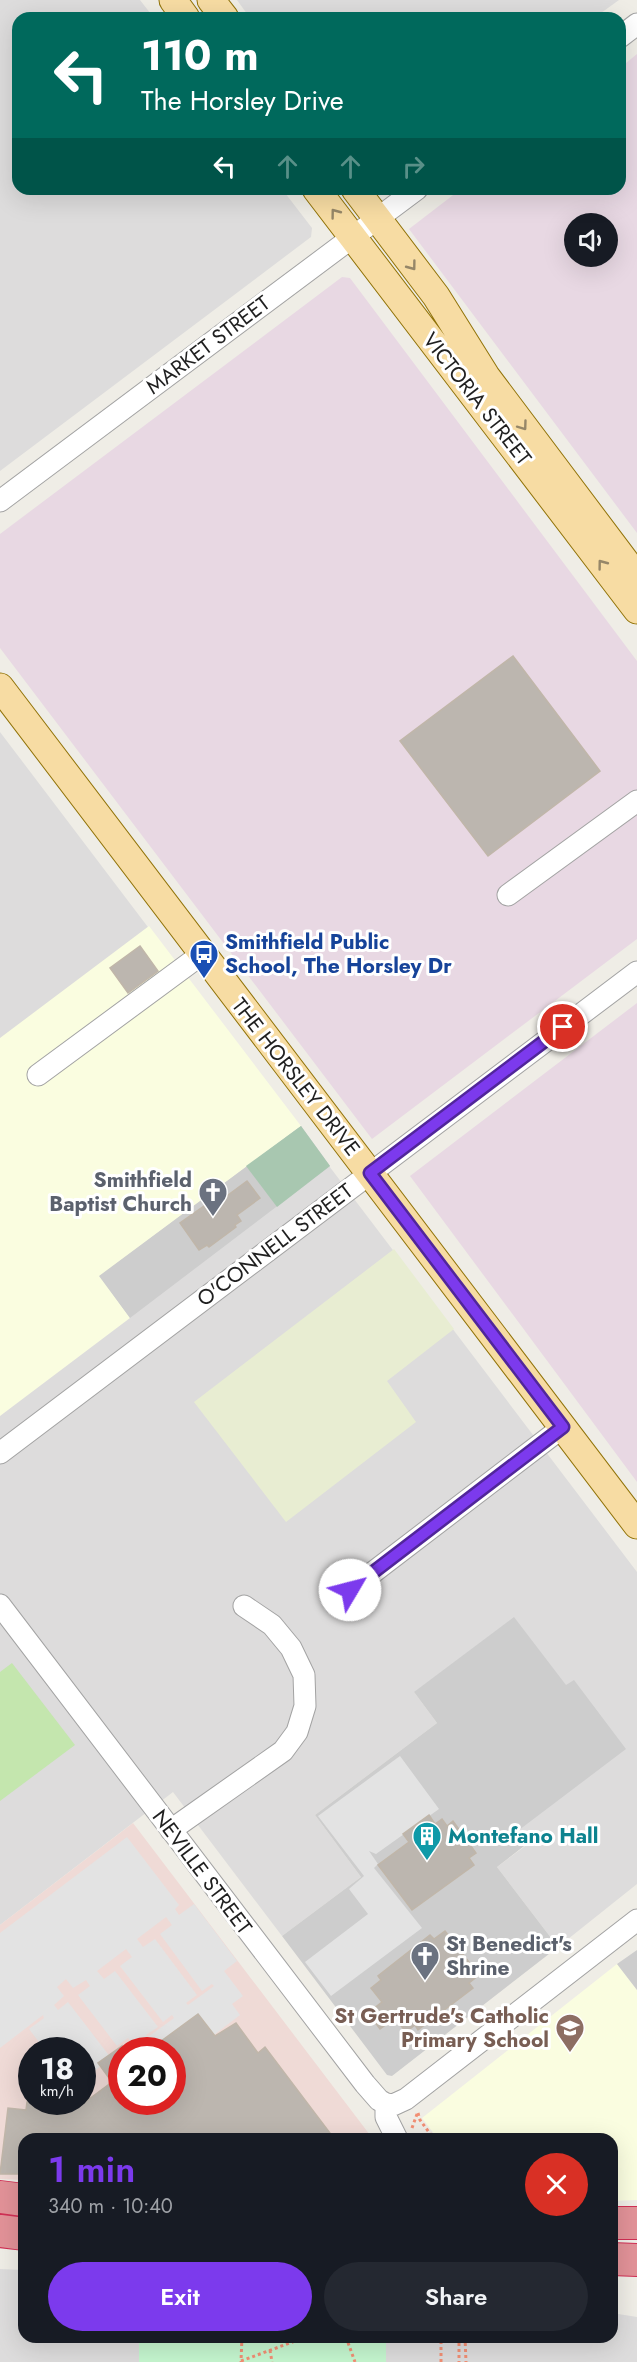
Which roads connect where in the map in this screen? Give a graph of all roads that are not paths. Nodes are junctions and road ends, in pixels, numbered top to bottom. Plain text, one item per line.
1 (320, 195) edge
2 (359, 195) edge
3 (409, 195) edge
4 (377, 219) junction
5 (352, 237) junction
6 (0, 501) edge
7 (637, 577) edge
8 (637, 610) edge
9 (0, 687) edge
10 (637, 801) edge
11 (508, 896) dead end
12 (202, 954) junction
13 (637, 972) edge
14 (38, 1075) dead end
15 (370, 1173) junction
16 (563, 1427) junction
17 (0, 1453) edge
18 (637, 1525) edge
19 (350, 1590) dead end
20 (0, 1605) edge
21 (244, 1606) dead end
22 (171, 1830) junction
23 (637, 1920) edge
24 (386, 2104) junction
25 (396, 2133) edge
26 (0, 2197) edge
27 (18, 2199) edge
28 (618, 2223) edge
29 (637, 2223) edge
30 (0, 2231) edge
31 (18, 2233) edge
32 (618, 2259) edge
33 (637, 2260) edge

5 -> 1 main road, VICTORIA STREET
2 - 4 main road, VICTORIA STREET
3 - 4 street, MARKET STREET
4 - 5 street, MARKET STREET
4 -> 7 main road, VICTORIA STREET
5 - 6 street, MARKET STREET
8 -> 5 main road, VICTORIA STREET
9 - 12 main road, THE HORSLEY DRIVE
10 - 11 street
12 - 14 street
12 - 15 main road, THE HORSLEY DRIVE
13 - 15 street, O'CONNELL STREET
15 - 16 main road, THE HORSLEY DRIVE
15 - 17 street, O'CONNELL STREET
16 - 18 main road, THE HORSLEY DRIVE
16 - 19 street
20 - 22 street, NEVILLE STREET
21 - 22 street
22 - 24 street, NEVILLE STREET
23 - 24 street
24 - 25 street
26 - 27 highway
28 - 29 highway
30 - 31 highway
32 - 33 highway

